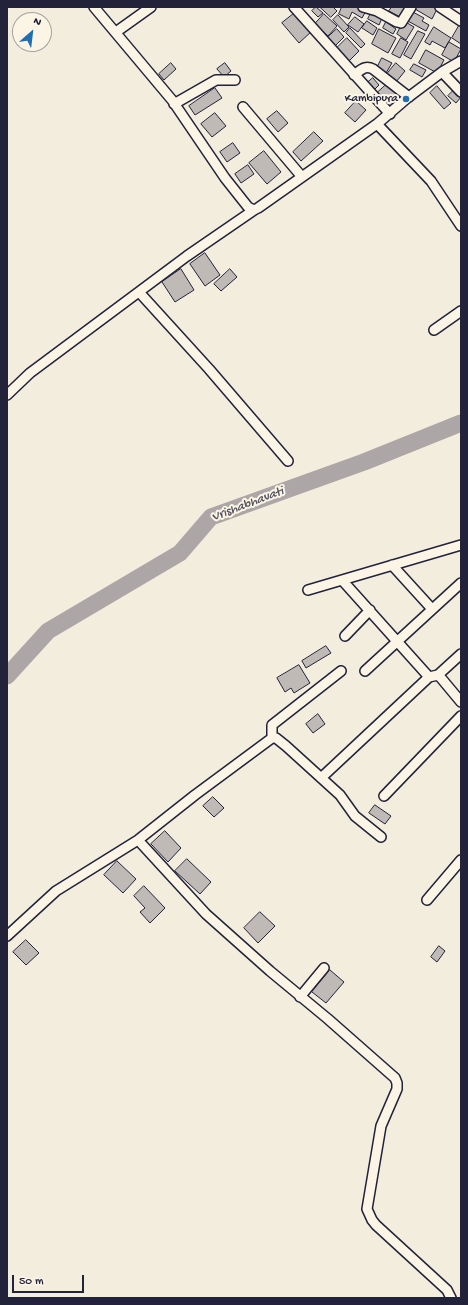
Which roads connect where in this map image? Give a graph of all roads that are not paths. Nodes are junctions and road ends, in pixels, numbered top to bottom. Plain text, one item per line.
1 (94, 7) edge
2 (151, 7) edge
3 (294, 7) edge
4 (363, 7) edge
5 (411, 7) edge
6 (440, 7) edge
7 (461, 21) edge
8 (116, 32) junction
9 (461, 61) edge
10 (442, 72) junction
11 (354, 75) junction
12 (234, 80) dead end
13 (461, 92) edge
14 (409, 97) junction
15 (174, 104) junction
16 (243, 107) dead end
17 (390, 114) junction
18 (377, 124) junction
19 (302, 177) junction
20 (254, 210) junction
21 (461, 226) edge
22 (138, 292) junction
23 (461, 311) edge
24 (434, 330) dead end
25 (7, 395) edge
26 (288, 461) dead end
27 (461, 545) edge
28 (392, 565) junction
29 (342, 580) junction
30 (461, 583) edge
31 (308, 590) dead end
32 (432, 609) junction
33 (370, 610) junction
34 (345, 636) dead end
35 (397, 641) junction
36 (461, 654) edge
37 (341, 670) dead end
38 (365, 671) dead end
39 (433, 676) junction
40 (461, 702) edge
41 (461, 716) edge
42 (272, 738) junction
43 (321, 778) junction
44 (384, 796) dead end
45 (381, 837) dead end
46 (138, 840) junction
47 (461, 860) edge
48 (427, 900) dead end
49 (7, 936) edge
50 (324, 968) dead end
51 (300, 997) junction
52 (451, 1298) edge

1 - 8 street
2 - 8 street
3 - 11 street
4 - 5 street
6 - 7 street
8 - 15 street
9 - 10 street
10 - 13 street
10 - 14 street
11 - 14 street
11 - 17 street
12 - 15 street
14 - 17 street
15 - 20 street
16 - 19 street
17 - 18 street
18 - 19 street
18 - 21 street
19 - 20 street
20 - 22 street
22 - 25 street
22 - 26 street
23 - 24 street
27 - 28 street
28 - 29 street
28 - 32 street
29 - 31 street
29 - 33 street
30 - 32 street
32 - 35 street
33 - 34 street
33 - 35 street
35 - 38 street
35 - 39 street
36 - 39 street
37 - 42 street
39 - 40 street
39 - 43 street
41 - 44 street
42 - 43 street
42 - 46 street
43 - 45 street
46 - 49 street
46 - 51 street
47 - 48 street
50 - 51 street
51 - 52 street

